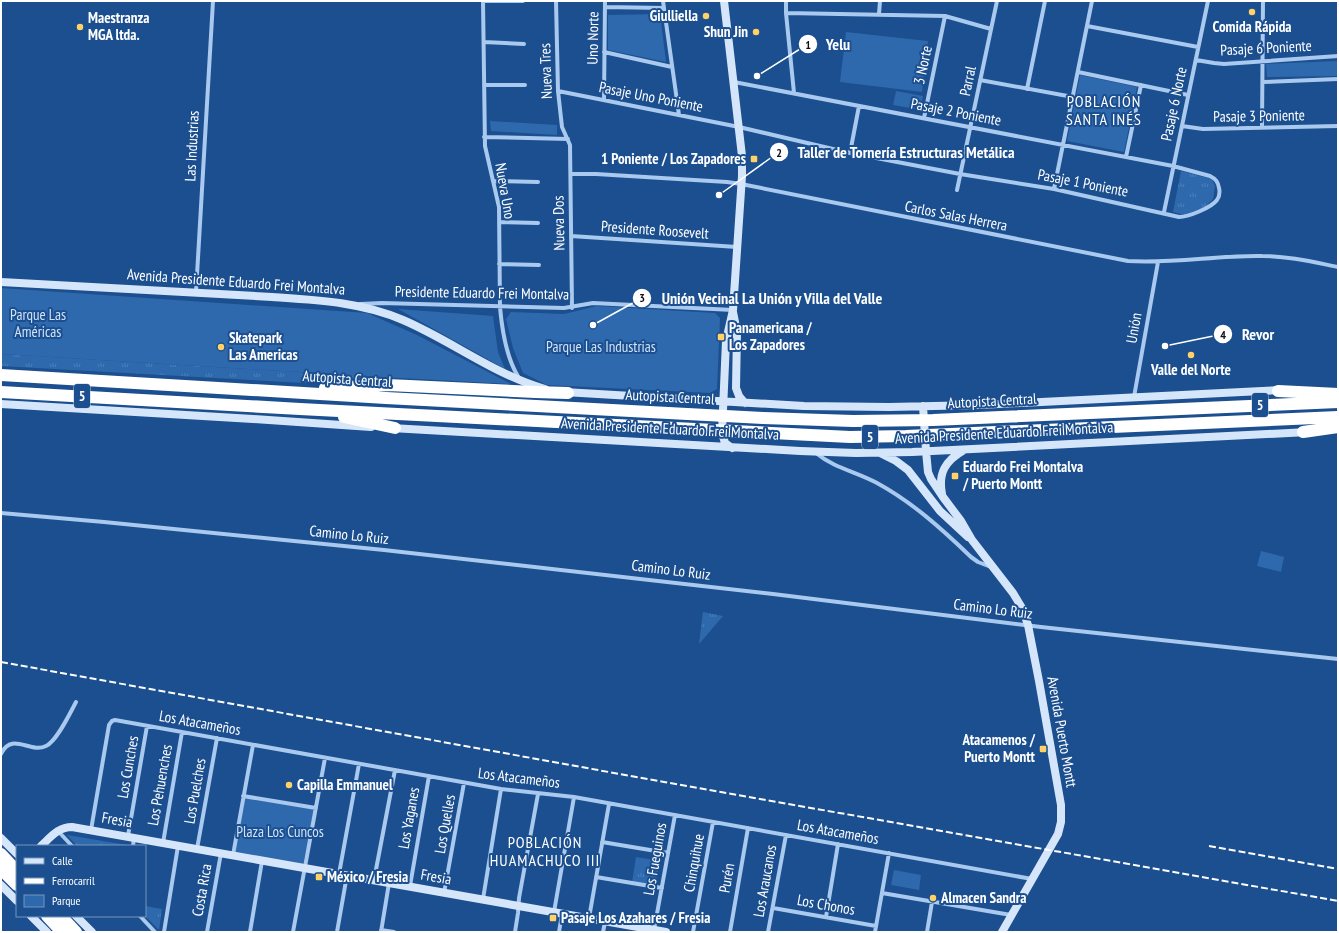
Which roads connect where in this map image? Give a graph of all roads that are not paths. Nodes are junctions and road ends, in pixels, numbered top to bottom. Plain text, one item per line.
1 (213, 1) edge
2 (483, 1) edge
3 (523, 1) edge
4 (556, 1) edge
5 (605, 1) edge
6 (663, 1) edge
7 (724, 1) edge
8 (786, 1) edge
9 (880, 1) edge
10 (997, 1) edge
11 (1045, 1) edge
12 (1092, 1) edge
13 (1208, 1) edge
14 (1263, 1) edge
15 (605, 7) junction
16 (664, 8) junction
17 (786, 13) junction
18 (879, 14) junction
19 (945, 16) junction
20 (1087, 26) junction
21 (991, 29) junction
22 (484, 42) junction
23 (524, 44) dead end
24 (1198, 47) junction
25 (604, 52) junction
26 (1338, 56) edge
27 (1196, 60) junction
28 (1262, 61) junction
29 (672, 67) junction
30 (1078, 72) junction
31 (1338, 79) edge
32 (980, 80) junction
33 (734, 82) junction
34 (1262, 82) junction
35 (484, 85) junction
36 (525, 85) dead end
37 (1141, 85) junction
38 (1027, 89) junction
39 (558, 91) junction
40 (794, 93) junction
41 (1188, 94) junction
42 (1073, 97) junction
43 (604, 100) junction
44 (859, 106) junction
45 (679, 115) junction
46 (924, 118) junction
47 (1182, 126) junction
48 (1338, 126) edge
49 (739, 127) junction
50 (970, 127) junction
51 (1262, 128) junction
52 (484, 136) junction
53 (568, 139) junction
54 (1063, 145) junction
55 (850, 153) junction
56 (1126, 157) junction
57 (1173, 166) junction
58 (570, 174) junction
59 (960, 174) junction
60 (493, 181) junction
61 (538, 182) dead end
62 (741, 184) junction
63 (1054, 189) junction
64 (957, 190) dead end
65 (1164, 212) junction
66 (499, 222) junction
67 (538, 223) dead end
68 (571, 236) junction
69 (737, 247) junction
70 (1158, 262) junction
71 (500, 264) junction
72 (540, 265) dead end
73 (1338, 267) edge
74 (1, 282) edge
75 (196, 292) junction
76 (351, 304) junction
77 (500, 307) junction
78 (572, 308) junction
79 (733, 310) junction
80 (1, 374) edge
81 (521, 381) junction
82 (1338, 388) edge
83 (278, 391) junction
84 (1278, 391) junction
85 (1, 392) edge
86 (568, 393) junction
87 (1338, 394) edge
88 (1134, 397) junction
89 (745, 402) junction
90 (1338, 402) edge
91 (1, 404) edge
92 (724, 404) junction
93 (300, 408) junction
94 (923, 409) junction
95 (1338, 418) edge
96 (1338, 427) edge
97 (395, 428) junction
98 (1338, 431) edge
99 (1303, 432) junction
100 (728, 445) junction
101 (925, 448) junction
102 (966, 449) junction
103 (814, 452) junction
104 (879, 453) junction
105 (942, 497) junction
106 (1, 513) edge
107 (972, 540) junction
108 (994, 568) junction
109 (1028, 625) junction
110 (1338, 659) edge
111 (76, 702) dead end
112 (147, 726) junction
113 (182, 732) junction
114 (216, 738) junction
115 (253, 745) junction
116 (1, 754) edge
117 (325, 758) junction
118 (359, 764) junction
119 (394, 770) junction
120 (429, 776) junction
121 (464, 783) junction
122 (501, 790) junction
123 (538, 794) junction
124 (244, 796) junction
125 (574, 797) junction
126 (609, 804) junction
127 (316, 808) junction
128 (675, 815) junction
129 (713, 822) junction
130 (748, 828) junction
131 (90, 830) junction
132 (58, 831) junction
133 (786, 835) junction
134 (1, 838) edge
135 (132, 840) edge
136 (602, 842) junction
137 (162, 843) junction
138 (838, 844) junction
139 (42, 845) edge
140 (71, 845) edge
141 (178, 845) junction
142 (197, 849) junction
143 (16, 853) edge
144 (221, 853) junction
145 (668, 853) junction
146 (889, 853) junction
147 (1, 854) edge
148 (233, 855) junction
149 (262, 860) junction
150 (304, 868) junction
151 (1, 869) edge
152 (16, 870) edge
153 (343, 875) junction
154 (596, 877) junction
155 (1032, 879) junction
156 (374, 880) junction
157 (389, 883) junction
158 (16, 884) edge
159 (1, 885) edge
160 (410, 886) junction
161 (662, 888) junction
162 (444, 893) junction
163 (882, 893) junction
164 (483, 899) junction
165 (16, 900) edge
166 (932, 902) junction
167 (519, 906) junction
168 (773, 908) junction
169 (558, 913) junction
170 (1011, 915) junction
171 (32, 917) edge
172 (48, 917) edge
173 (62, 917) edge
174 (77, 917) edge
175 (141, 917) edge
176 (826, 917) junction
177 (589, 918) junction
178 (605, 921) junction
179 (876, 926) junction
180 (649, 930) edge
181 (381, 931) edge
182 (46, 932) edge
183 (62, 932) edge
184 (76, 932) edge
185 (92, 932) edge
186 (155, 932) edge
187 (164, 932) edge
188 (207, 932) edge
189 (250, 932) edge
190 (293, 932) edge
191 (337, 932) edge
192 (394, 932) edge
193 (515, 932) edge
194 (559, 932) edge
195 (603, 932) edge
196 (666, 932) edge
197 (693, 932) edge
198 (730, 932) edge
199 (768, 932) edge
200 (875, 932) edge
201 (927, 932) edge
202 (1002, 932) edge

1 - 75 street, Las Industrias
2 - 3 street
2 - 22 street, Nueva Uno
4 - 39 street, Nueva Tres
5 - 15 street, Uno Norte
6 - 16 street
7 - 33 main road
8 - 17 street
9 - 18 street
10 - 21 street, Parral
11 - 38 street
12 - 20 street
13 - 24 street, Pasaje 6 Norte
14 - 28 street
15 - 16 street
15 - 25 street, Uno Norte
16 - 29 street
17 - 18 street
17 - 40 street
18 - 19 street
19 - 21 street
19 - 46 street, 3 Norte
20 - 24 street, Pasaje 6 Poniente
20 - 30 street
21 - 32 street, Parral
22 - 23 street
22 - 35 street, Nueva Uno
24 - 27 street, Pasaje 6 Norte
25 - 29 street
25 - 43 street, Uno Norte
26 - 28 street, Pasaje 6 Poniente
27 - 28 street, Pasaje 6 Poniente
27 - 41 street, Pasaje 6 Norte
28 - 34 street
29 - 45 street
30 - 37 street
30 - 42 street
31 - 34 street
32 - 38 street
32 - 50 street, Parral
33 - 40 street, Pasaje 2 Poniente
33 - 49 main road
34 - 51 street
35 - 36 street
35 - 52 street, Nueva Uno
37 - 41 street
37 - 56 street
38 - 42 street
39 - 43 street, Pasaje Uno Poniente
39 - 53 street, Nueva Tres
40 - 44 street, Pasaje 2 Poniente
41 - 47 street, Pasaje 6 Norte
42 - 54 street
43 - 45 street, Pasaje Uno Poniente
44 - 46 street, Pasaje 2 Poniente
44 - 55 street
45 - 49 street, Pasaje Uno Poniente
46 - 50 street, Pasaje 2 Poniente
47 - 51 street, Pasaje 3 Poniente
47 - 57 street, Pasaje 6 Norte
48 - 51 street, Pasaje 3 Poniente
49 - 55 street, Pasaje 1 Poniente
49 - 62 main road
50 - 54 street, Pasaje 2 Poniente
50 - 59 street, Parral
52 - 53 street
52 - 60 street, Nueva Uno
53 - 58 street, Nueva Dos
54 - 56 street, Pasaje 2 Poniente
54 - 63 street
55 - 59 street, Pasaje 1 Poniente
56 - 57 street, Pasaje 2 Poniente
57 - 65 street, Pasaje 6 Norte
57 - 65 street, Pasaje 1 Poniente
58 - 62 street, Carlos Salas Herrera
58 - 68 street, Nueva Dos
59 - 63 street, Pasaje 1 Poniente
59 - 64 street, Parral
60 - 61 street
60 - 66 street, Nueva Uno
62 - 69 main road
62 - 70 street, Carlos Salas Herrera
63 - 65 street, Pasaje 1 Poniente
66 - 67 street
66 - 71 street, Nueva Uno
68 - 69 street, Presidente Roosevelt
68 - 78 street, Nueva Dos
69 - 79 main road
70 - 73 street, Carlos Salas Herrera
70 - 88 street, Unión
71 - 72 street
71 - 77 street, Nueva Uno
74 - 75 main road, Avenida Presidente Eduardo Frei Montalva
75 - 76 main road, Avenida Presidente Eduardo Frei Montalva
76 - 77 street, Presidente Eduardo Frei Montalva
76 - 81 main road, Avenida Presidente Eduardo Frei Montalva
77 - 78 street, Presidente Eduardo Frei Montalva
77 - 81 street, Nueva Uno
78 - 79 street, Presidente Eduardo Frei Montalva
79 - 89 main road
79 - 92 main road
80 - 83 highway, Autopista Central / 5
81 - 86 main road, Avenida Presidente Eduardo Frei Montalva
82 - 84 main road, Avenida Presidente Eduardo Frei Montalva
83 - 86 highway
83 - 90 highway, Autopista Central / 5
84 - 87 highway
84 - 88 main road, Avenida Presidente Eduardo Frei Montalva
85 - 93 highway, Autopista Central / 5
86 - 92 main road, Avenida Presidente Eduardo Frei Montalva
88 - 94 main road, Avenida Presidente Eduardo Frei Montalva
89 - 92 main road, Avenida Presidente Eduardo Frei Montalva
89 - 94 main road, Avenida Presidente Eduardo Frei Montalva
91 - 97 main road, Avenida Presidente Eduardo Frei Montalva
92 - 100 main road
93 - 95 highway, Autopista Central / 5
93 - 97 highway
94 - 101 main road, Avenida Puerto Montt
96 - 99 highway
97 - 100 main road, Avenida Presidente Eduardo Frei Montalva
98 - 99 main road, Avenida Presidente Eduardo Frei Montalva
99 - 102 main road, Avenida Presidente Eduardo Frei Montalva
100 - 103 main road, Avenida Presidente Eduardo Frei Montalva
101 - 102 main road, Avenida Presidente Eduardo Frei Montalva
101 - 104 main road, Avenida Presidente Eduardo Frei Montalva
101 - 105 main road, Avenida Puerto Montt
102 - 105 main road
103 - 104 main road, Avenida Presidente Eduardo Frei Montalva
103 - 108 street
104 - 107 main road, Avenida Puerto Montt
105 - 107 main road, Avenida Puerto Montt
106 - 109 street, Camino Lo Ruiz
107 - 108 main road, Avenida Puerto Montt
108 - 109 main road, Avenida Puerto Montt
109 - 110 street, Camino Lo Ruiz
109 - 155 main road, Avenida Puerto Montt
111 - 116 street
112 - 113 street, Los Atacameños
112 - 131 street, Los Atacameños
112 - 135 street, Los Cunches
113 - 114 street, Los Atacameños
113 - 137 street, Los Pehuenches
114 - 115 street, Los Atacameños
114 - 142 street, Los Puelches
115 - 117 street, Los Atacameños
115 - 124 street
117 - 118 street, Los Atacameños
117 - 127 street
118 - 119 street, Los Atacameños
118 - 153 street
119 - 120 street, Los Atacameños
119 - 156 street
120 - 121 street, Los Atacameños
120 - 160 street, Los Yaganes
121 - 122 street, Los Atacameños
121 - 162 street, Los Quelles
122 - 123 street, Los Atacameños
122 - 164 street
123 - 125 street, Los Atacameños
123 - 167 street
124 - 127 street
124 - 148 street
125 - 126 street, Los Atacameños
125 - 169 street
126 - 128 street, Los Atacameños
126 - 136 street
127 - 150 street
128 - 129 street, Los Atacameños
128 - 145 street, Los Fueguinos
129 - 130 street, Los Atacameños
129 - 197 street, Chinquihue
130 - 133 street, Los Atacameños
130 - 198 street, Purén
131 - 132 main road, Fresia
131 - 135 main road, Fresia
132 - 139 main road, Fresia
132 - 140 street
133 - 138 street, Los Atacameños
133 - 168 street, Los Araucanos
134 - 143 main road
135 - 137 main road, Fresia
136 - 145 street
136 - 154 street
137 - 141 main road, Fresia
138 - 146 street, Los Atacameños
138 - 176 street
141 - 142 main road, Fresia
141 - 187 street
142 - 144 main road, Fresia
144 - 148 main road, Fresia
144 - 188 street, Costa Rica
145 - 161 street, Los Fueguinos
146 - 155 street, Los Atacameños
146 - 163 street
147 - 152 highway
148 - 149 main road, Fresia
149 - 150 main road, Fresia
149 - 189 street
150 - 153 main road, Fresia
150 - 190 street
151 - 158 highway
153 - 156 main road, Fresia
153 - 191 street
154 - 161 street
154 - 177 street
155 - 170 main road, Avenida Puerto Montt
156 - 157 main road, Fresia
157 - 160 main road, Fresia
157 - 181 street
159 - 165 main road
160 - 162 main road, Fresia
161 - 180 street, Los Fueguinos
162 - 164 main road, Fresia
163 - 166 street
163 - 179 street
164 - 167 main road, Fresia
166 - 170 street
166 - 201 street
167 - 169 main road, Fresia
167 - 193 street
168 - 176 street, Los Chonos
168 - 199 street, Los Araucanos
169 - 177 main road, Fresia
169 - 194 street
170 - 202 main road, Avenida Puerto Montt
171 - 182 main road
172 - 183 highway
173 - 184 highway
174 - 185 main road
175 - 186 street
176 - 179 street, Los Chonos
177 - 178 main road, Fresia
178 - 180 main road, Fresia
178 - 195 street
179 - 200 street
180 - 196 main road, Fresia
181 - 192 street

